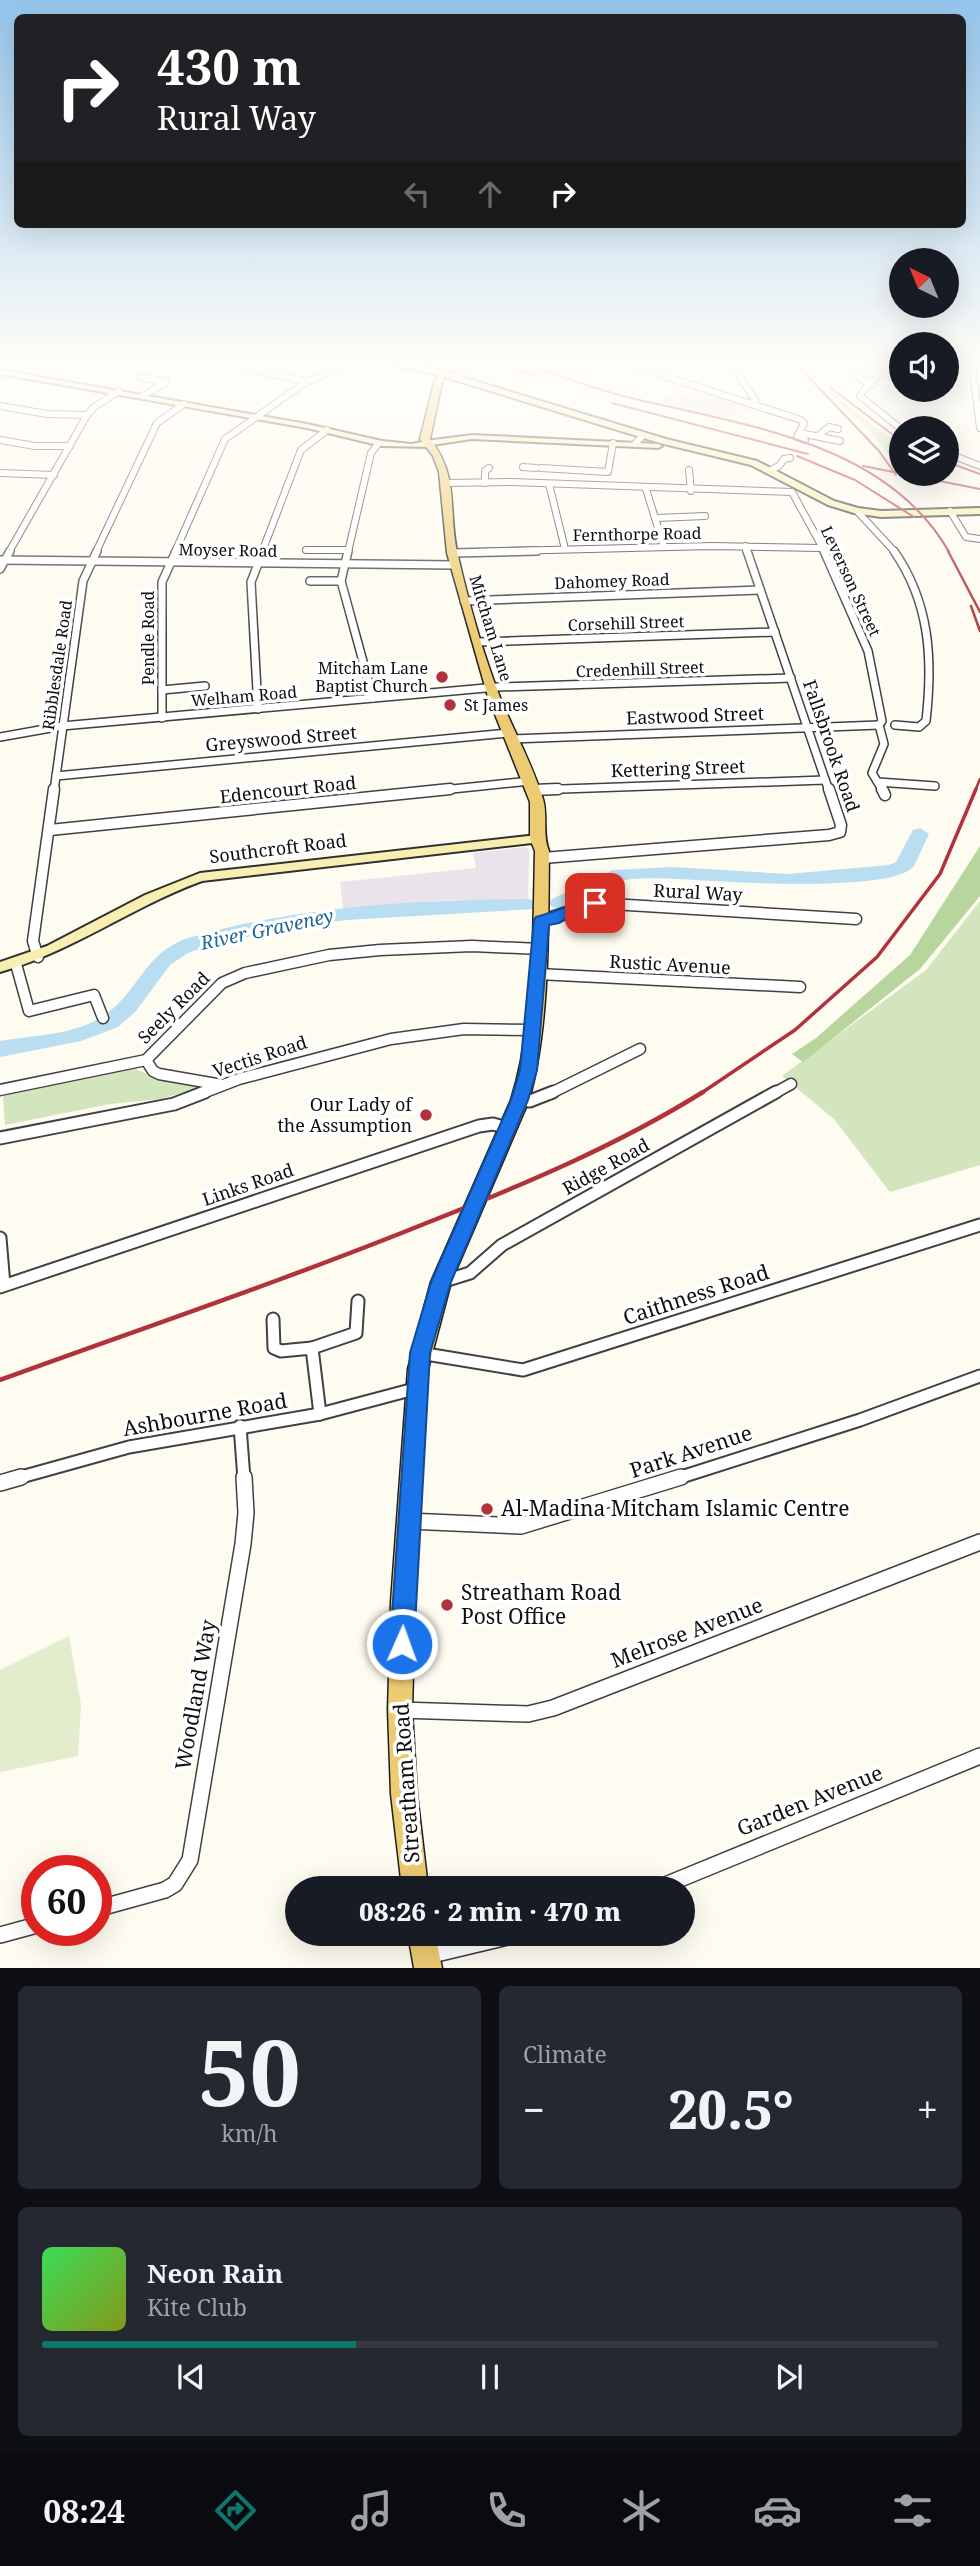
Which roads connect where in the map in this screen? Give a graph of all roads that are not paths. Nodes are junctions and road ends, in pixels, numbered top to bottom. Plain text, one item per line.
1 (65, 456) edge
2 (142, 456) edge
3 (218, 456) edge
4 (298, 456) edge
5 (370, 456) edge
6 (436, 456) edge
7 (611, 456) edge
8 (724, 456) edge
9 (790, 458) dead end
10 (959, 458) edge
11 (980, 466) edge
12 (523, 467) dead end
13 (489, 468) dead end
14 (771, 470) junction
15 (689, 471) dead end
16 (0, 473) edge
17 (54, 475) junction
18 (485, 482) junction
19 (445, 483) junction
20 (549, 484) junction
21 (646, 489) junction
22 (691, 491) junction
23 (857, 511) junction
24 (950, 511) junction
25 (980, 511) edge
26 (705, 516) dead end
27 (656, 518) junction
28 (980, 539) edge
29 (745, 546) junction
30 (664, 547) junction
31 (822, 548) junction
32 (306, 550) dead end
33 (346, 550) junction
34 (565, 550) junction
35 (454, 559) junction
36 (3, 560) edge
37 (92, 562) junction
38 (170, 563) junction
39 (257, 564) junction
40 (343, 565) junction
41 (0, 569) edge
42 (310, 581) dead end
43 (341, 581) junction
44 (760, 590) junction
45 (464, 601) junction
46 (775, 632) junction
47 (477, 642) junction
48 (791, 678) junction
49 (205, 686) dead end
50 (491, 688) junction
51 (162, 690) junction
52 (373, 698) junction
53 (258, 709) junction
54 (162, 718) junction
55 (879, 725) junction
56 (895, 725) dead end
57 (62, 726) junction
58 (808, 728) junction
59 (510, 736) junction
60 (0, 737) edge
61 (56, 776) junction
62 (825, 780) junction
63 (878, 782) junction
64 (532, 786) junction
65 (935, 786) dead end
66 (885, 794) dead end
67 (50, 830) junction
68 (537, 839) junction
69 (542, 858) junction
70 (543, 902) joint
71 (856, 919) dead end
72 (542, 920) junction
73 (540, 950) junction
74 (38, 957) junction
75 (16, 964) junction
76 (0, 967) edge
77 (538, 974) junction
78 (800, 987) dead end
79 (103, 1018) dead end
80 (534, 1030) junction
81 (640, 1049) dead end
82 (146, 1060) junction
83 (791, 1084) dead end
84 (222, 1086) junction
85 (0, 1090) edge
86 (520, 1100) junction
87 (508, 1128) junction
88 (0, 1138) edge
89 (980, 1225) edge
90 (0, 1238) edge
91 (441, 1282) junction
92 (2, 1286) edge
93 (358, 1301) dead end
94 (273, 1319) dead end
95 (312, 1348) junction
96 (420, 1353) junction
97 (980, 1376) edge
98 (418, 1388) junction
99 (320, 1414) junction
100 (240, 1426) junction
101 (0, 1483) edge
102 (408, 1521) junction
103 (980, 1542) edge
104 (400, 1710) junction
105 (980, 1756) edge
106 (414, 1876) edge
107 (686, 1876) edge
108 (112, 1904) edge
109 (21, 1929) edge
110 (0, 1935) edge
111 (460, 1946) edge
112 (425, 1953) edge

1 - 17 street
2 - 37 street, Ribblesdale Road
3 - 38 street, Pendle Road
4 - 39 street
5 - 33 street
6 - 19 main road, Mitcham Lane
7 - 12 street
8 - 14 street
9 - 14 street
10 - 11 street
13 - 18 street
14 - 23 street
15 - 22 street
16 - 17 street
17 - 36 street
18 - 19 street
18 - 20 street
19 - 35 main road, Mitcham Lane
20 - 21 street
20 - 34 street
21 - 22 street
21 - 27 street
22 - 31 street, Leverson Street
23 - 24 street
23 - 56 street
24 - 25 street
24 - 28 street
26 - 27 street
27 - 30 street
29 - 30 street, Fernthorpe Road
29 - 31 street, Fernthorpe Road
29 - 44 street, Fallsbrook Road
30 - 34 street, Fernthorpe Road
31 - 55 street, Leverson Street
32 - 33 street
33 - 40 street
34 - 35 street, Fernthorpe Road
35 - 40 street, Moyser Road
35 - 45 main road, Mitcham Lane
36 - 37 street, Moyser Road
36 - 41 street
37 - 38 street, Moyser Road
37 - 57 street, Ribblesdale Road
38 - 39 street, Moyser Road
38 - 51 street, Pendle Road
39 - 40 street, Moyser Road
39 - 53 street
40 - 43 street
42 - 43 street
43 - 52 street
44 - 45 street, Dahomey Road
44 - 46 street, Fallsbrook Road
45 - 47 main road, Mitcham Lane
46 - 47 street, Corsehill Street
46 - 48 street, Fallsbrook Road
47 - 50 main road, Mitcham Lane
48 - 50 street, Credenhill Street
48 - 58 street, Fallsbrook Road
49 - 51 street
50 - 52 street, Welham Road
50 - 59 main road, Mitcham Lane
51 - 54 street, Pendle Road
52 - 53 street, Welham Road
53 - 54 street, Welham Road
54 - 57 street, Welham Road
55 - 58 street, Eastwood Street
55 - 63 street, Leverson Street
57 - 60 street, Welham Road
57 - 61 street, Ribblesdale Road
58 - 59 street, Eastwood Street
58 - 62 street, Fallsbrook Road
59 - 61 street, Greyswood Street
59 - 64 main road, Mitcham Lane
61 - 67 street, Ribblesdale Road
62 - 64 street, Kettering Street
62 - 69 street, Fallsbrook Road
63 - 65 street
63 - 66 street
64 - 67 street, Edencourt Road
64 - 68 main road, Mitcham Lane
67 - 74 street, Ribblesdale Road
68 - 69 main road, Mitcham Lane
68 - 74 street, Southcroft Road
69 - 70 main road, Mitcham Lane
70 - 72 main road, Streatham Road
71 - 72 street, Rural Way
72 - 73 main road, Streatham Road
73 - 77 main road, Streatham Road
73 - 82 street, Seely Road
74 - 75 street, Southcroft Road
75 - 76 street, Southcroft Road
75 - 79 street
77 - 78 street, Rustic Avenue
77 - 80 main road, Streatham Road
80 - 84 street, Vectis Road
80 - 86 main road, Streatham Road
81 - 86 street
82 - 84 street
82 - 85 street, Seely Road
83 - 91 street, Ridge Road
84 - 88 street, Vectis Road
86 - 87 main road, Streatham Road
87 - 91 main road, Streatham Road
87 - 92 street, Links Road
89 - 96 street, Caithness Road
90 - 92 street
91 - 96 main road, Streatham Road
93 - 95 street
94 - 95 street
95 - 99 street
96 - 98 main road, Streatham Road
97 - 102 street, Park Avenue
98 - 99 street, Ashbourne Road
98 - 102 main road, Streatham Road
99 - 100 street, Ashbourne Road
100 - 101 street, Ashbourne Road
100 - 108 street, Woodland Way
102 - 104 main road, Streatham Road
103 - 104 street, Melrose Avenue
104 - 106 main road, Streatham Road
105 - 107 street, Garden Avenue
109 - 110 street
111 - 112 street

